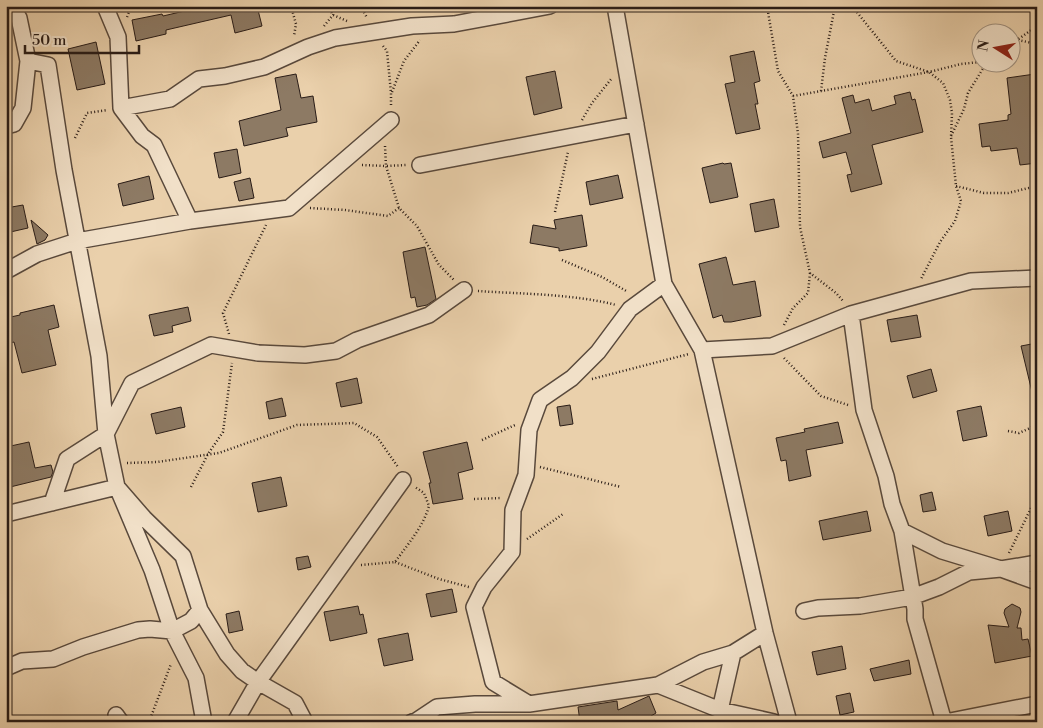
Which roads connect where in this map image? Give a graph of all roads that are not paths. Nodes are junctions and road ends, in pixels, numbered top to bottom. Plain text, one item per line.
1 (12, 6) edge
2 (104, 6) edge
3 (550, 6) edge
4 (615, 6) edge
5 (28, 61) junction
6 (121, 108) junction
7 (391, 120) road end
8 (636, 124) junction
9 (6, 126) edge
10 (420, 165) road end
11 (190, 221) junction
12 (78, 241) junction
13 (6, 271) edge
14 (1037, 278) edge
15 (664, 284) junction
16 (464, 290) road end
17 (851, 314) junction
18 (702, 350) junction
19 (106, 434) junction
20 (404, 480) road end
21 (117, 487) junction
22 (52, 503) junction
23 (6, 514) edge
24 (902, 531) junction
25 (1037, 563) edge
26 (1001, 569) junction
27 (1037, 582) edge
28 (912, 596) junction
29 (200, 610) junction
30 (804, 611) dead end
31 (172, 631) junction
32 (765, 633) junction
33 (733, 652) junction
34 (6, 668) edge
35 (258, 682) junction
36 (658, 685) junction
37 (529, 704) junction
38 (1037, 704) edge
39 (720, 710) junction
40 (204, 722) edge
41 (235, 722) edge
42 (305, 722) edge
43 (412, 722) edge
44 (774, 722) edge
45 (789, 722) edge
46 (944, 722) edge

1 - 5 street
2 - 6 street
3 - 6 street
4 - 8 street
5 - 9 street
5 - 12 street
6 - 11 street
7 - 11 street
8 - 10 street
8 - 15 street
11 - 12 street
12 - 13 street
12 - 19 street
14 - 17 street
15 - 18 street
15 - 37 street
16 - 19 street
17 - 18 street
17 - 24 street
18 - 32 street
19 - 21 street
19 - 22 street
20 - 35 street
21 - 22 street
21 - 29 street
21 - 31 street
22 - 23 street
24 - 26 street
24 - 28 street
25 - 26 street
26 - 27 street
26 - 28 street
28 - 30 street
28 - 46 street
29 - 31 street
29 - 35 street
31 - 34 street
31 - 40 street
32 - 33 street
32 - 45 street
33 - 36 street
33 - 39 street
35 - 41 street
35 - 42 street
36 - 37 street
36 - 39 street
37 - 43 street
38 - 46 street
39 - 44 street

